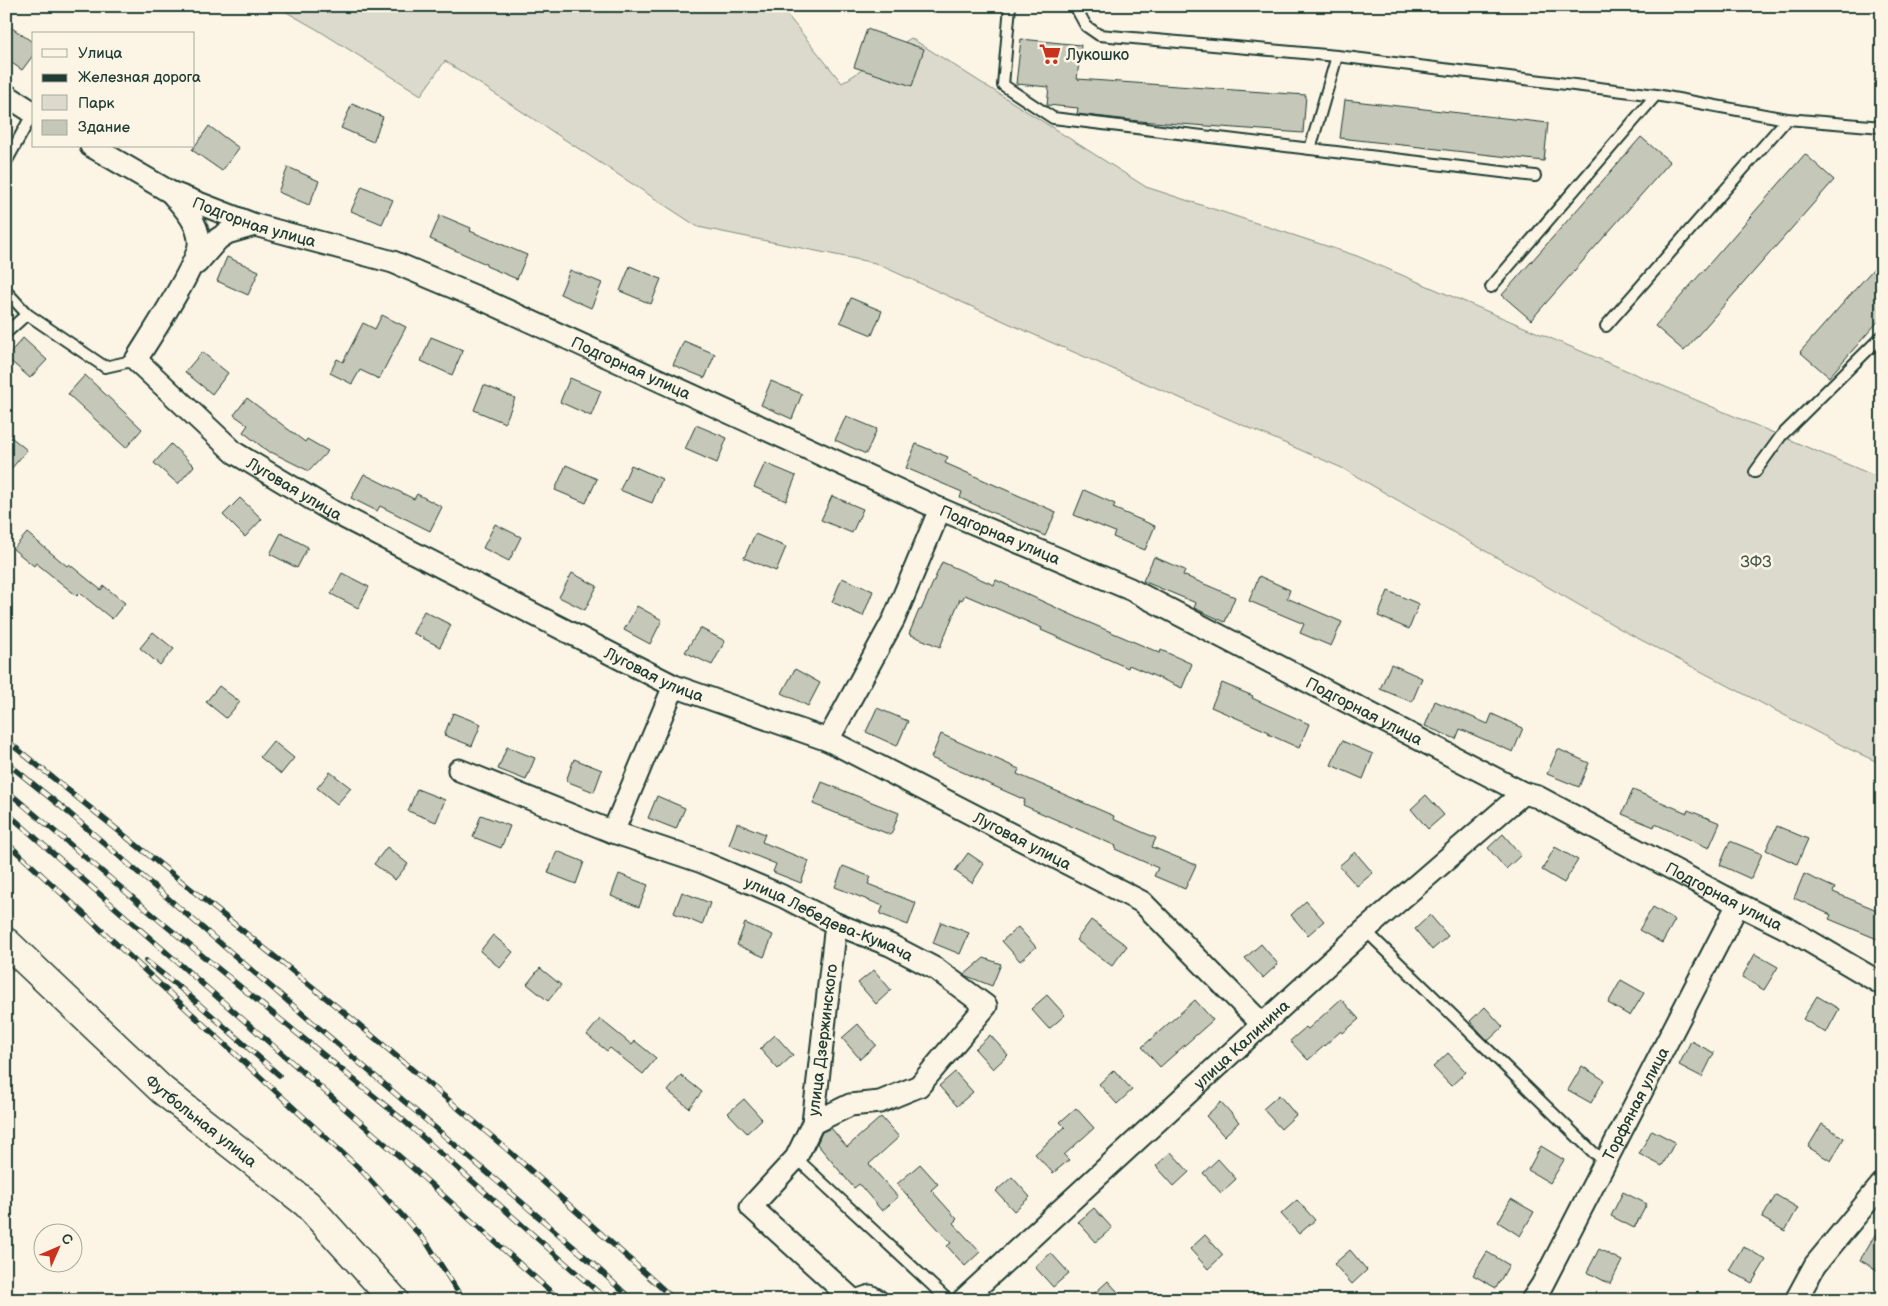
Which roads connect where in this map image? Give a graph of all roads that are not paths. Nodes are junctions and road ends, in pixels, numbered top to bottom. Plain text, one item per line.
1 (1010, 6) edge
2 (1075, 6) edge
3 (1337, 56) junction
4 (1656, 94) junction
5 (6, 96) edge
6 (32, 112) edge
7 (32, 116) edge
8 (1787, 119) junction
9 (1882, 128) edge
10 (94, 148) edge
11 (1310, 149) junction
12 (6, 162) edge
13 (1535, 176) dead end
14 (170, 192) junction
15 (255, 225) junction
16 (188, 273) junction
17 (1491, 287) dead end
18 (6, 291) edge
19 (27, 314) junction
20 (1606, 326) dead end
21 (6, 333) edge
22 (1882, 336) edge
23 (136, 360) junction
24 (1755, 472) dead end
25 (940, 509) junction
26 (674, 686) junction
27 (828, 740) junction
28 (459, 770) dead end
29 (1522, 793) junction
30 (613, 832) junction
31 (1738, 904) junction
32 (836, 924) junction
33 (1365, 930) junction
34 (6, 942) edge
35 (1882, 984) edge
36 (1263, 1024) junction
37 (813, 1123) junction
38 (796, 1158) junction
39 (1606, 1160) junction
40 (1882, 1184) edge
41 (394, 1300) edge
42 (852, 1300) edge
43 (858, 1300) edge
44 (877, 1300) edge
45 (948, 1300) edge
46 (964, 1300) edge
47 (1532, 1300) edge
48 (1796, 1300) edge

1 - 11 lane
2 - 3 lane
3 - 4 lane
3 - 11 lane
4 - 8 lane
4 - 17 lane
5 - 6 street
7 - 12 lane
8 - 9 lane
8 - 20 lane
10 - 14 street, Подгорная улица
11 - 13 lane
14 - 15 street, Подгорная улица
14 - 16 street
15 - 16 street
15 - 25 street, Подгорная улица
16 - 23 street
18 - 19 lane
19 - 21 lane
19 - 23 lane
22 - 24 lane
23 - 26 street, Луговая улица
25 - 27 street
25 - 29 street, Подгорная улица
26 - 27 street, Луговая улица
26 - 30 street
27 - 36 street, Луговая улица
28 - 30 street, улица Лебедева-Кумача
29 - 31 street, Подгорная улица
29 - 33 street, улица Калинина
30 - 32 street, улица Лебедева-Кумача
31 - 35 street, Подгорная улица
31 - 39 street, Торфяная улица
32 - 37 street, улица Дзержинского
32 - 37 street, улица Лебедева-Кумача
33 - 36 street, улица Калинина
33 - 39 lane
34 - 41 street, Футбольная улица
36 - 46 street, улица Калинина
37 - 38 street, улица Дзержинского
38 - 42 street, улица Дзержинского
38 - 45 lane
39 - 47 street, Торфяная улица
40 - 48 street
43 - 44 street

